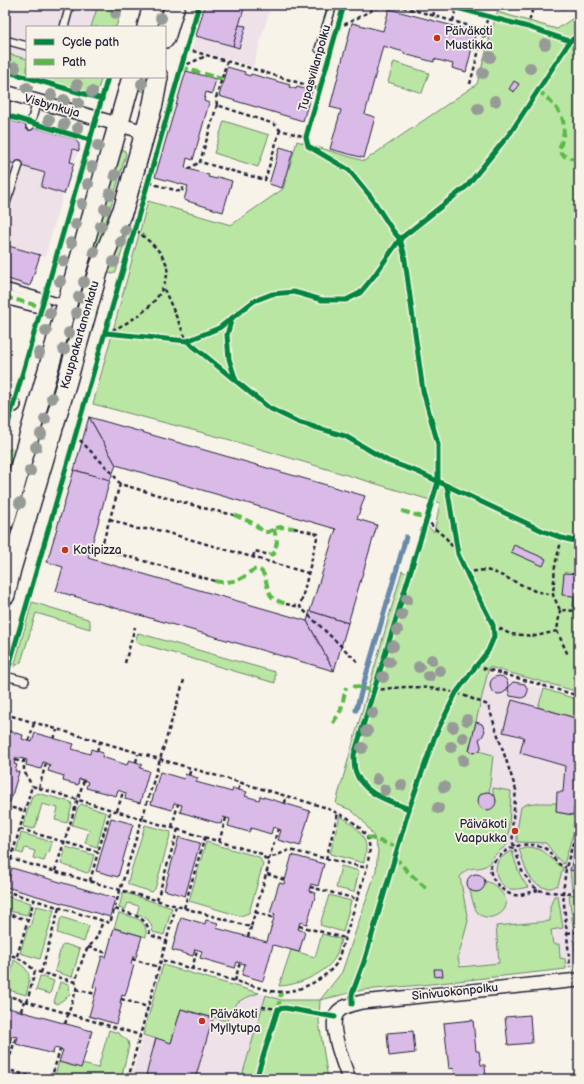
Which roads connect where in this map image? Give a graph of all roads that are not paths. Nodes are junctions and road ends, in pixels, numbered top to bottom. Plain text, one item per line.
1 (70, 5) edge
2 (154, 5) edge
3 (174, 5) edge
4 (330, 5) edge
5 (64, 26) edge
6 (147, 26) edge
7 (166, 34) edge
8 (5, 40) edge
9 (26, 46) edge
10 (319, 49) dead end
11 (132, 78) edge
12 (158, 78) edge
13 (5, 92) edge
14 (37, 101) junction
15 (119, 125) junction
16 (30, 126) dead end
17 (145, 132) junction
18 (18, 165) dead end
19 (5, 206) edge
20 (5, 287) edge
21 (5, 297) edge
22 (68, 305) junction
23 (42, 307) dead end
24 (5, 520) edge
25 (5, 595) edge
26 (5, 676) edge
27 (25, 682) dead end
28 (575, 976) edge
29 (349, 1079) edge

1 - 5 lane
2 - 6 main road
3 - 7 main road
4 - 10 lane
8 - 9 lane
11 - 15 main road, Kauppakartanonkatu
12 - 17 main road, Kauppakartanonkatu
13 - 14 street, Visbynkuja
14 - 15 street, Visbynkuja
14 - 16 lane
15 - 17 street, Visbynkuja
15 - 22 main road, Kauppakartanonkatu
17 - 25 main road, Kauppakartanonkatu
18 - 19 lane
20 - 22 lane
21 - 23 street
22 - 24 main road, Kauppakartanonkatu
26 - 27 lane
28 - 29 street, Sinivuokonpolku

